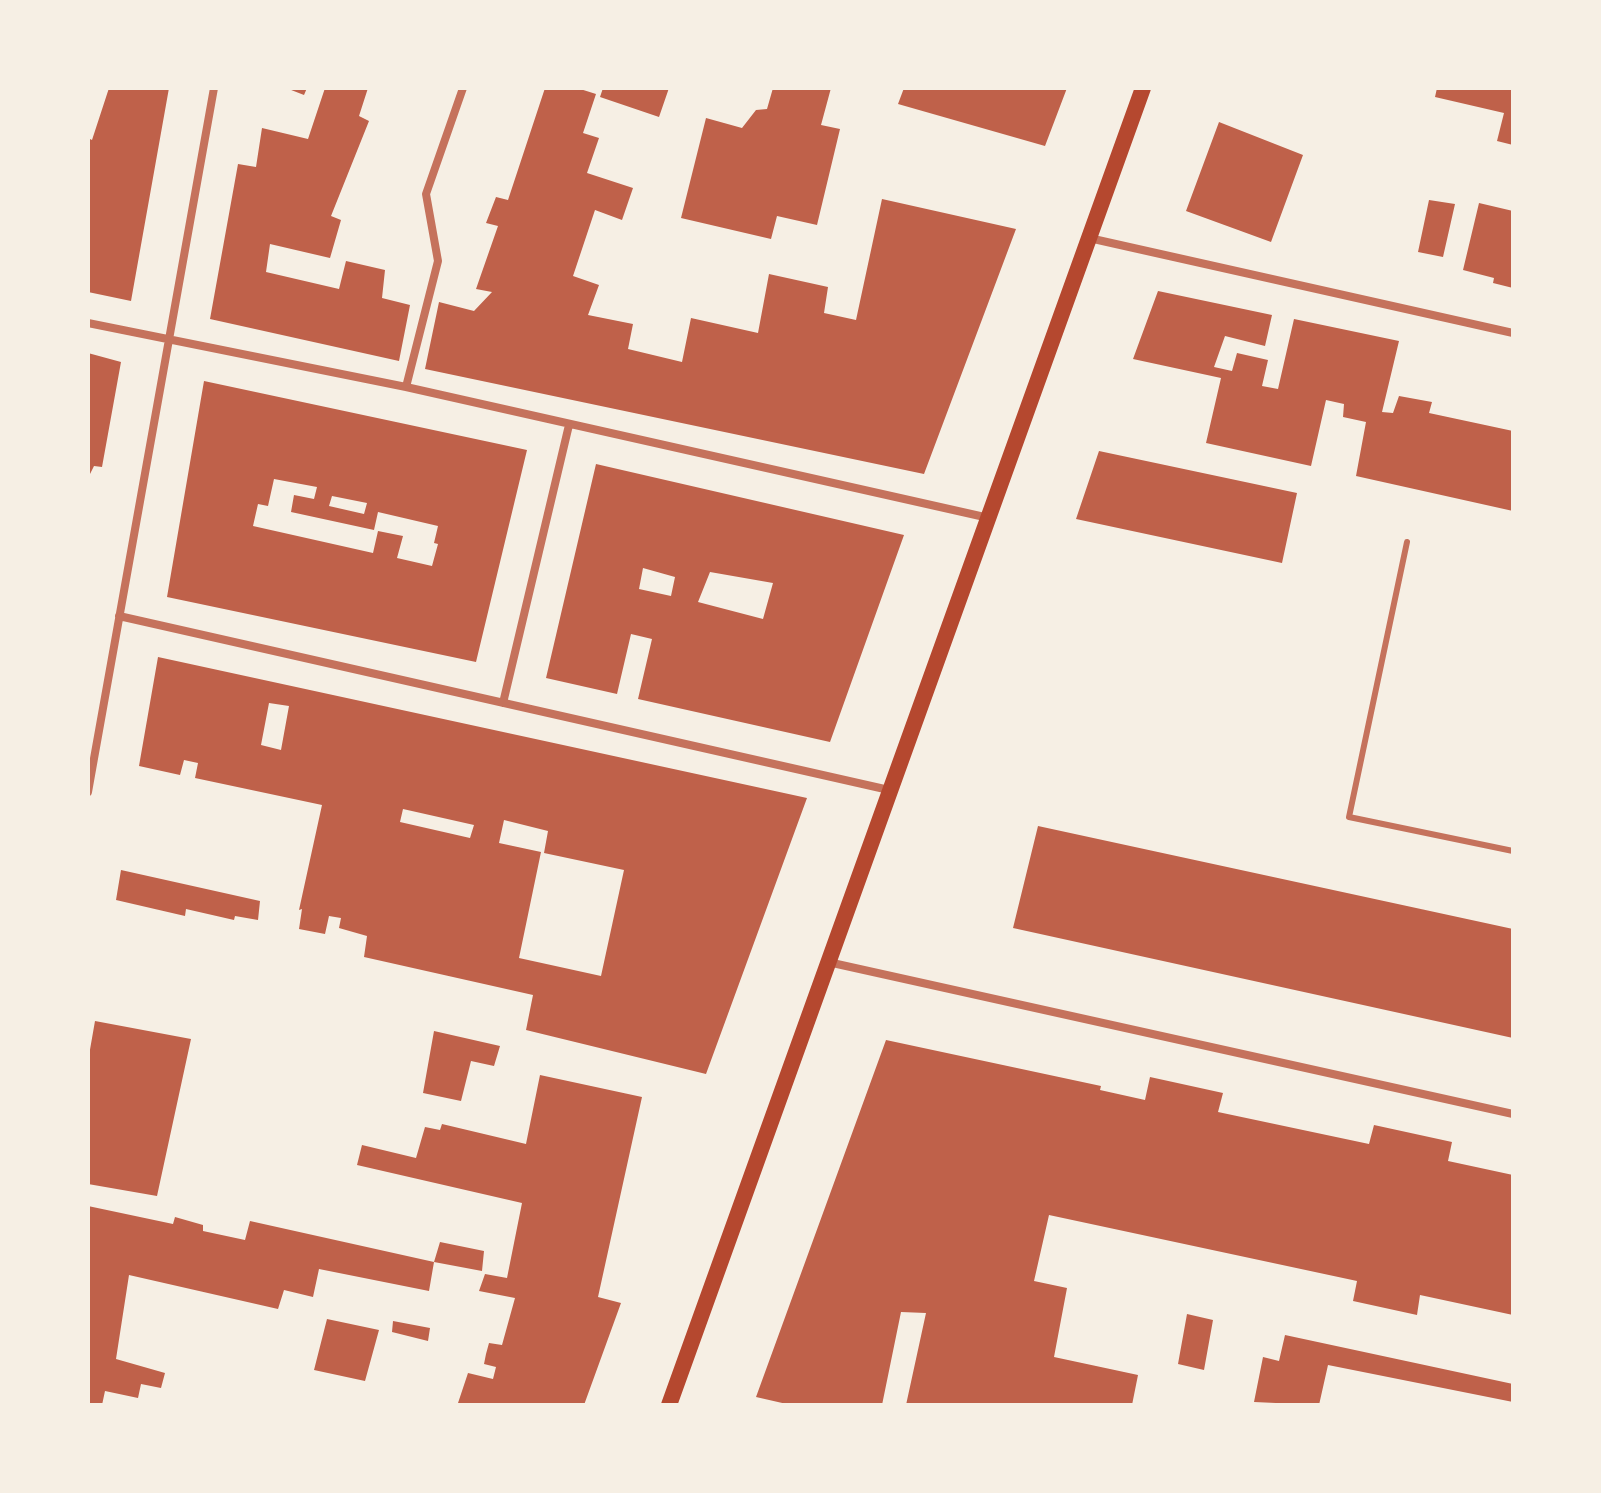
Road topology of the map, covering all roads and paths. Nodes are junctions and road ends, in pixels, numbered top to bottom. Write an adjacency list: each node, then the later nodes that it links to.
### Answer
1 (214, 88): 7 (street)
2 (463, 88): 8 (street)
3 (1143, 88): 4 (main road)
4 (1089, 238): 6 (street); 10 (main road)
5 (88, 323): 7 (street)
6 (1513, 333)
7 (167, 339): 8 (street); 12 (street)
8 (406, 387): 9 (street)
9 (569, 425): 10 (street); 13 (street)
10 (989, 518): 14 (main road)
11 (1407, 542): 16 (lane)
12 (119, 616): 13 (street); 15 (street)
13 (503, 703): 14 (street)
14 (890, 790): 17 (main road)
15 (88, 792)
16 (1513, 851)
17 (828, 962): 18 (street); 19 (main road)
18 (1513, 1114)
19 (671, 1404)

